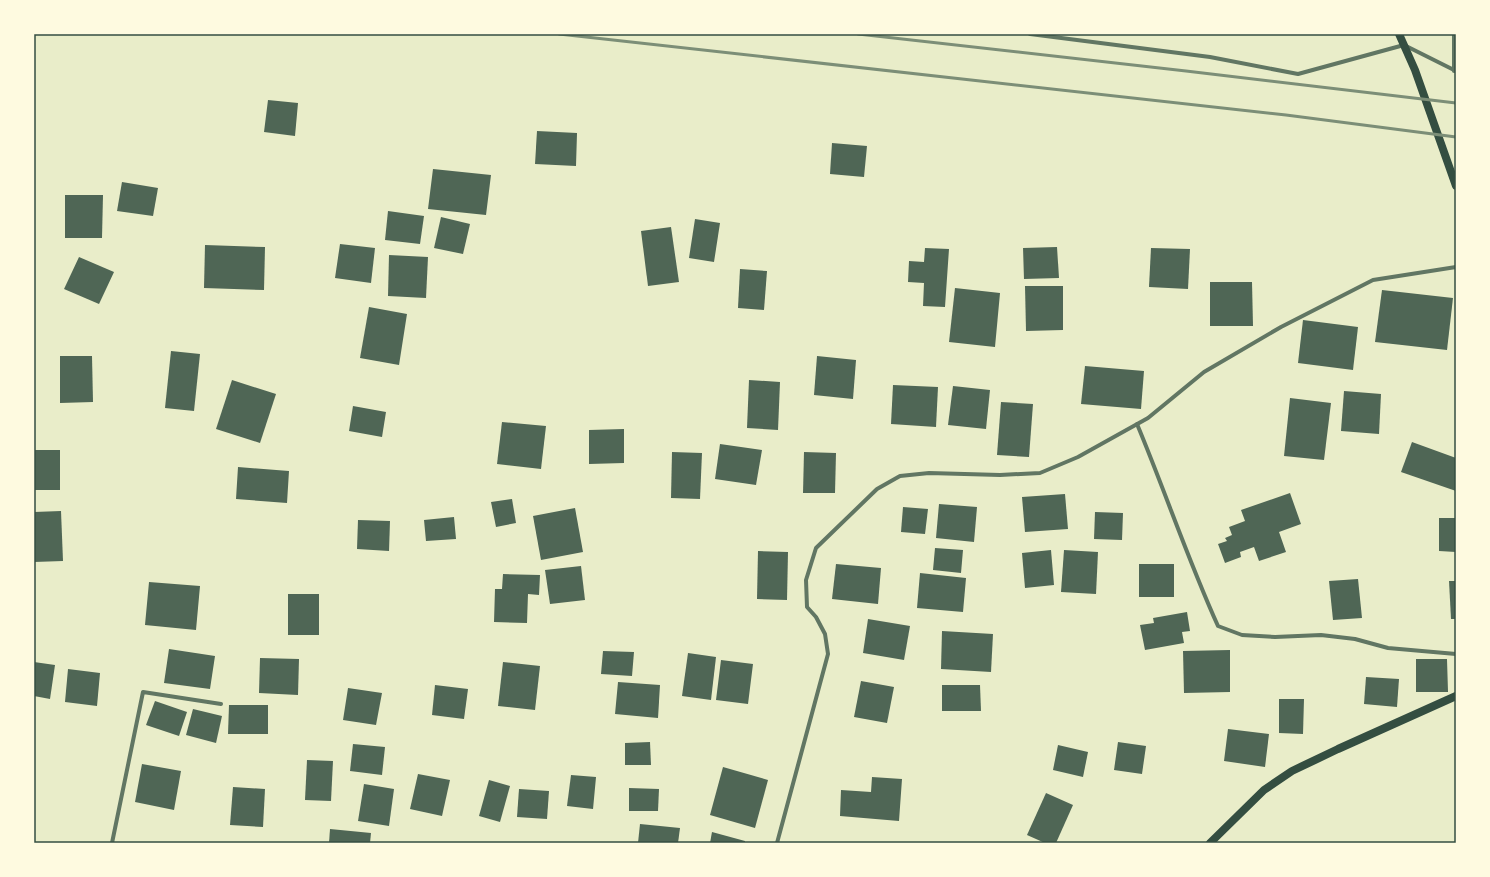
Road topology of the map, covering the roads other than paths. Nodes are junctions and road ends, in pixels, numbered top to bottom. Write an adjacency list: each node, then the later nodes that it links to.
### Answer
1 (1030, 34): 4 (street)
2 (1399, 34): 4 (main road)
3 (1454, 34): 5 (street)
4 (1404, 45): 5 (street); 6 (main road)
5 (1455, 71)
6 (1456, 186)
7 (1456, 267): 8 (street)
8 (1137, 424): 9 (street); 13 (street)
9 (1456, 654)
10 (1456, 696): 14 (main road)
11 (221, 704): 12 (street)
12 (112, 843)
13 (777, 843)
14 (1210, 843)

